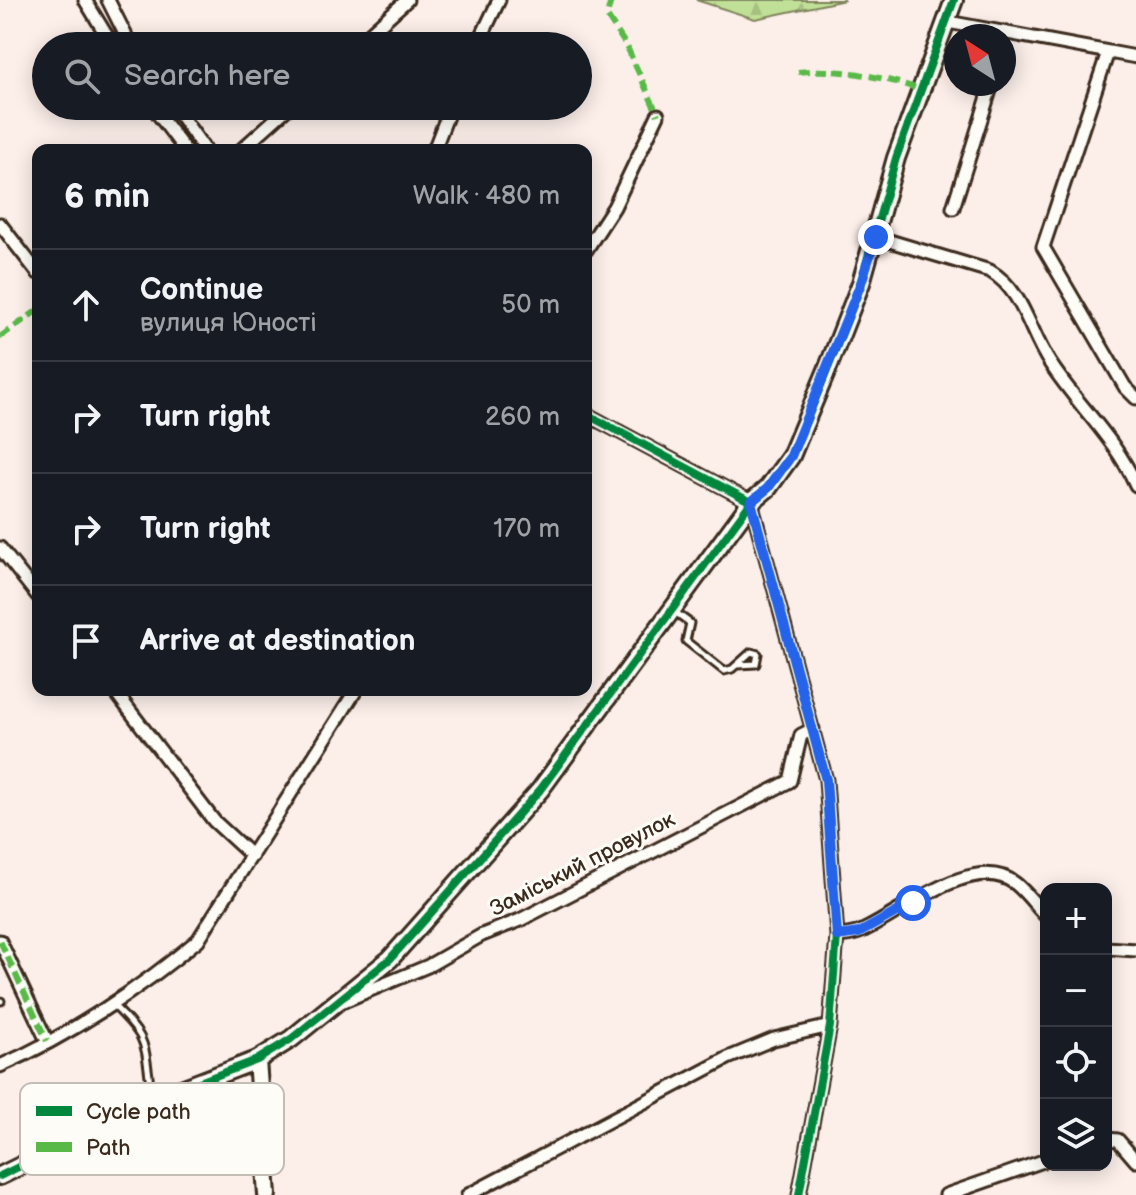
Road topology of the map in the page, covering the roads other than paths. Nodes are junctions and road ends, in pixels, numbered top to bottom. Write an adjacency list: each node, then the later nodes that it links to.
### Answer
1 (85, 0): 8 (street)
2 (108, 0): 9 (street)
3 (407, 0): 10 (street)
4 (499, 0): 11 (street)
5 (954, 0): 6 (street)
6 (948, 22): 7 (street); 27 (street)
7 (954, 24)
8 (104, 32)
9 (124, 32)
10 (372, 32)
11 (484, 32)
12 (1016, 41): 13 (street)
13 (1108, 52): 14 (street); 30 (street)
14 (1136, 57)
15 (988, 96): 25 (street)
16 (658, 115): 28 (street)
17 (162, 120): 21 (street)
18 (184, 120): 22 (street)
19 (274, 120): 23 (street)
20 (446, 120): 24 (street)
21 (180, 144)
22 (201, 144)
23 (248, 144)
24 (436, 144)
25 (953, 208)
26 (0, 224): 29 (street)
27 (876, 237): 32 (street); 33 (street)
28 (592, 241)
29 (32, 265)
30 (1136, 398)
31 (592, 417): 33 (street)
32 (1136, 485)
33 (751, 502): 36 (street); 40 (street)
34 (0, 548): 35 (street)
35 (32, 588)
36 (674, 611): 37 (lane); 48 (street)
37 (738, 665)
38 (119, 696): 41 (street)
39 (352, 696): 41 (street)
40 (813, 729): 43 (street); 48 (street, Заміський провулок)
41 (252, 856): 47 (street)
42 (1040, 910): 43 (street)
43 (837, 936): 49 (street)
44 (0, 941): 50 (street)
45 (1112, 948): 46 (street)
46 (1136, 950)
47 (111, 1003): 50 (street); 53 (lane)
48 (335, 1005): 51 (street)
49 (830, 1026): 63 (street); 64 (street)
50 (47, 1041): 52 (street)
51 (257, 1060): 54 (street); 55 (street)
52 (0, 1066)
53 (150, 1083)
54 (197, 1083)
55 (259, 1083)
56 (1112, 1140): 57 (street)
57 (1136, 1161)
58 (1040, 1162): 65 (street)
59 (20, 1166): 61 (street)
60 (266, 1175): 62 (street)
61 (0, 1176)
62 (267, 1195)
63 (468, 1195)
64 (799, 1195)
65 (946, 1195)

